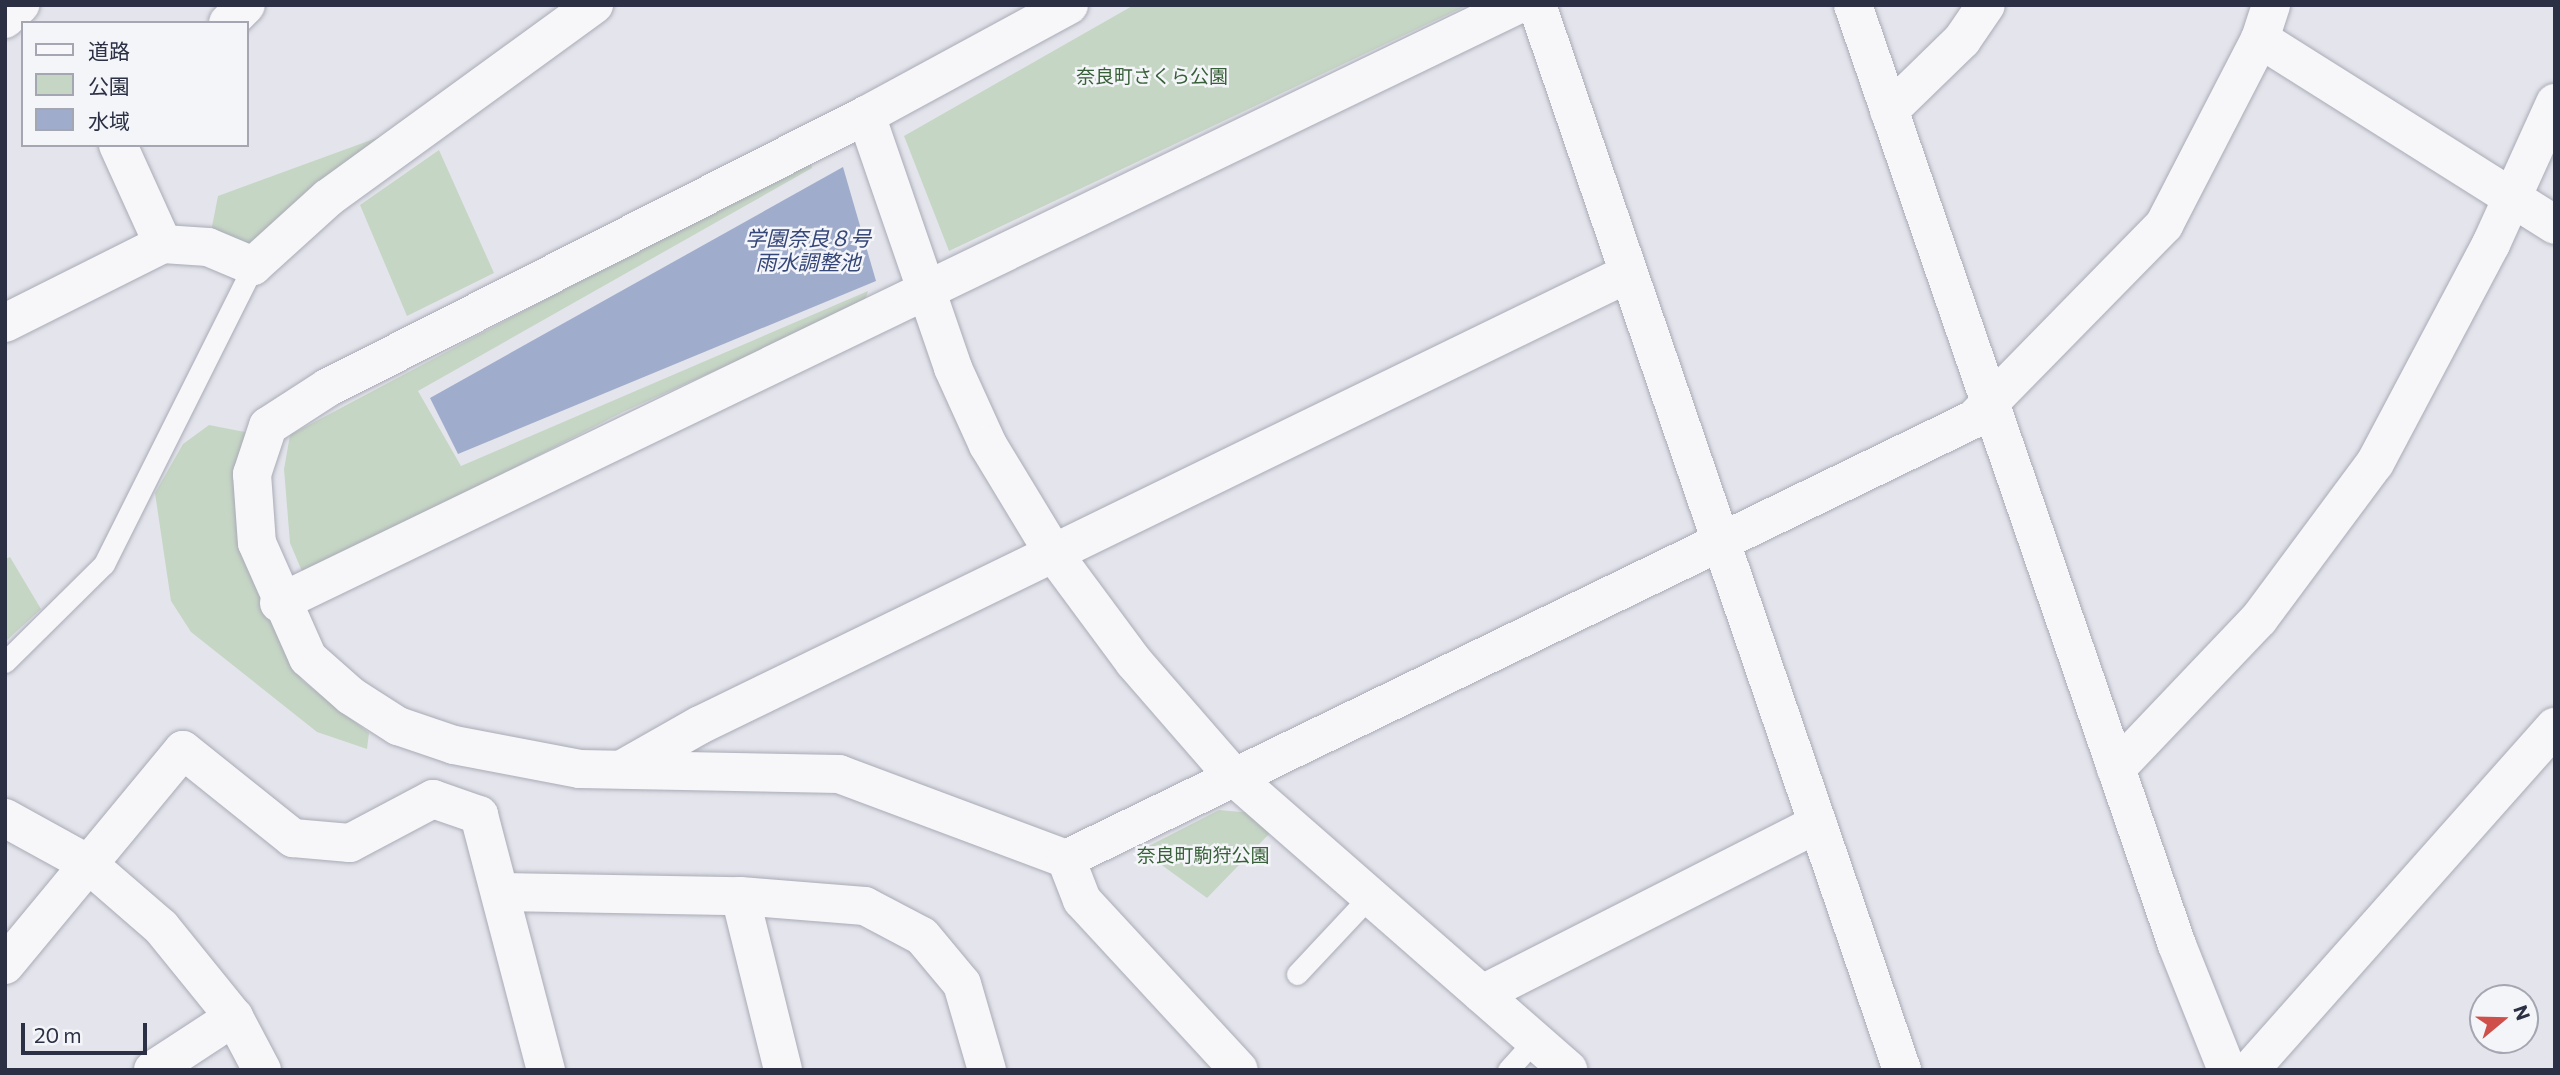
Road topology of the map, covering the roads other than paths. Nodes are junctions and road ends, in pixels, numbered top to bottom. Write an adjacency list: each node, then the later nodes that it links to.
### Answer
1 (20, 5): 9 (street)
2 (246, 5): 10 (street)
3 (594, 5): 19 (street)
4 (1069, 5): 14 (street)
5 (1517, 5): 21 (street)
6 (1537, 5): 20 (street)
7 (1853, 5): 13 (street)
8 (1986, 5): 13 (street)
9 (5, 19)
10 (230, 21)
11 (2265, 22): 16 (street); 23 (street)
12 (2555, 103): 16 (street)
13 (1889, 111): 23 (street)
14 (866, 115): 21 (street); 26 (street)
15 (119, 147): 18 (street)
16 (2510, 197): 17 (street); 30 (street)
17 (2555, 225)
18 (163, 244): 19 (street); 22 (street)
19 (253, 266): 27 (lane)
20 (1625, 275): 24 (street); 25 (street)
21 (923, 289): 25 (street); 26 (street)
22 (5, 323)
23 (1991, 406): 24 (street); 30 (street)
24 (1720, 542): 31 (street); 33 (street)
25 (1054, 554): 29 (street); 31 (street)
26 (279, 603): 29 (street)
27 (5, 662)
28 (2555, 727): 54 (street)
29 (624, 768): 34 (street)
30 (2116, 769): 53 (street)
31 (1236, 778): 34 (street); 38 (street)
32 (5, 818): 35 (street)
33 (1817, 824): 41 (street); 52 (street)
34 (1066, 859): 49 (street)
35 (87, 863): 36 (street); 39 (street); 42 (street)
36 (501, 892): 37 (street); 46 (street)
37 (740, 896): 47 (street); 48 (street)
38 (1370, 896): 40 (lane); 41 (street)
39 (5, 965)
40 (1297, 974)
41 (1482, 994): 43 (street)
42 (234, 1017): 44 (street); 45 (street)
43 (1535, 1040): 50 (lane); 51 (street)
44 (152, 1070)
45 (262, 1070)
46 (546, 1070)
47 (783, 1070)
48 (987, 1070)
49 (1239, 1070)
50 (1508, 1070)
51 (1568, 1070)
52 (1902, 1070)
53 (2227, 1070)
54 (2250, 1070)

